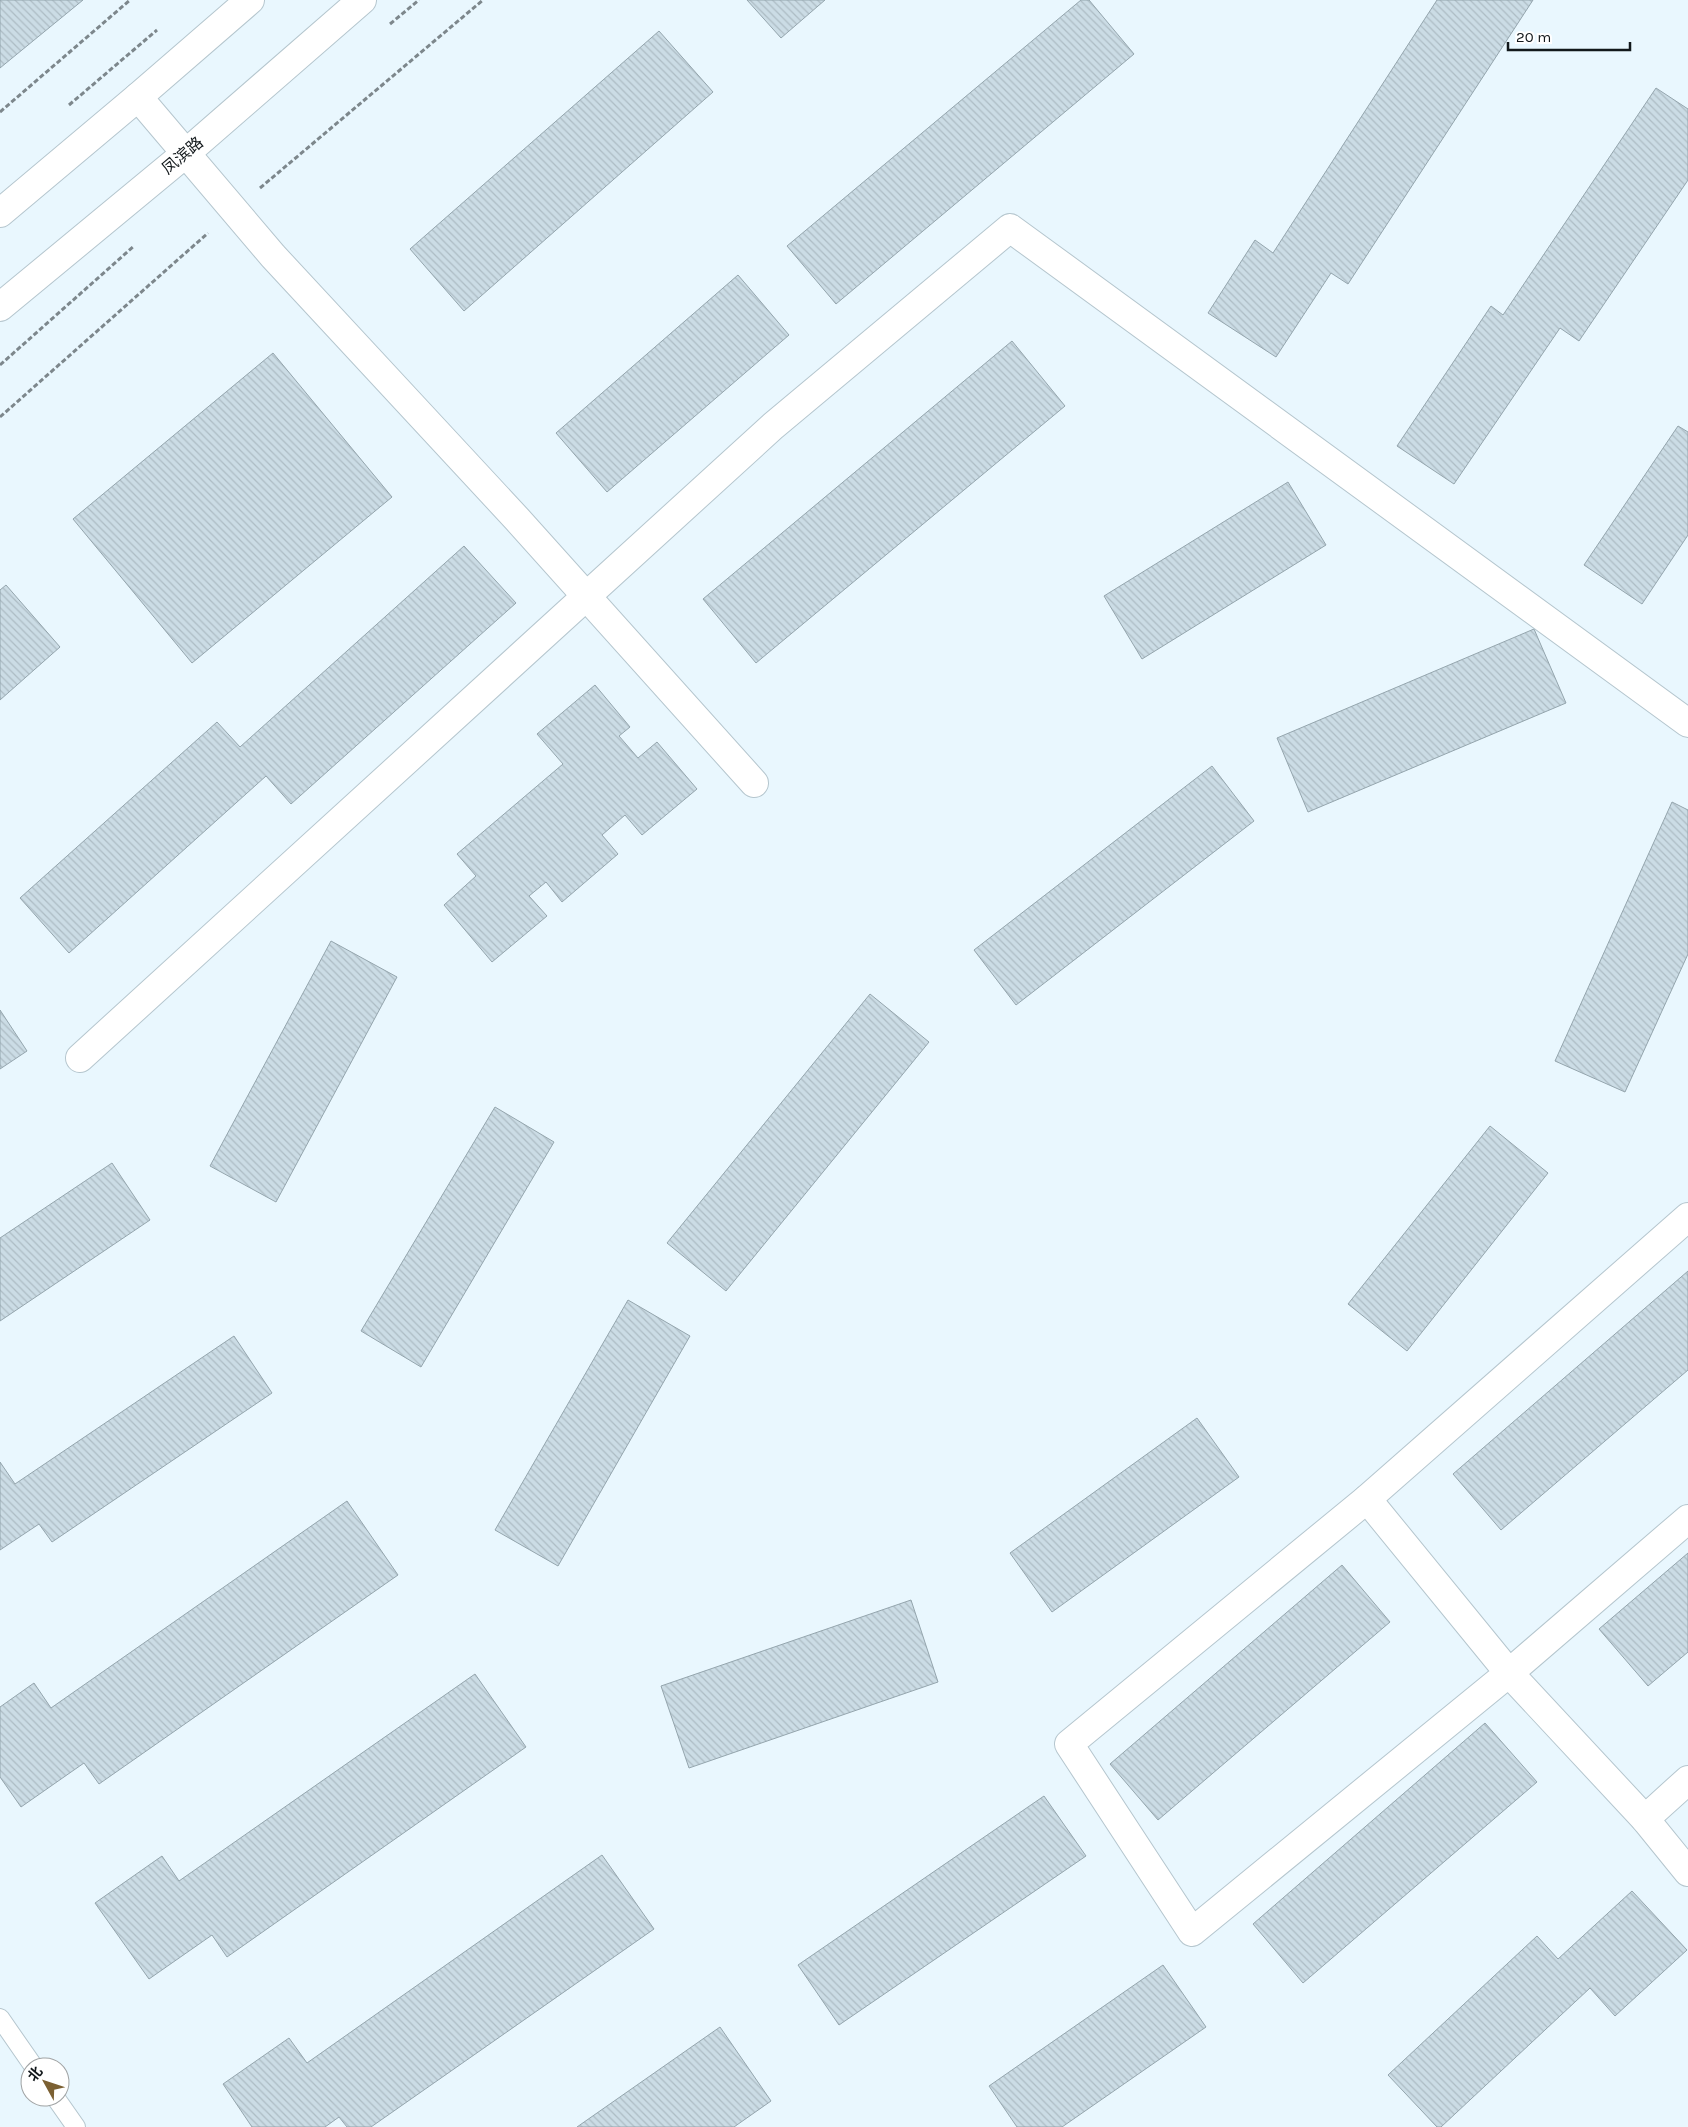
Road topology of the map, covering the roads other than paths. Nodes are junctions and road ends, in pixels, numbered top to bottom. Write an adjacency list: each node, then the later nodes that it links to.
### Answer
1 (250, 0): 3 (street)
2 (362, 0): 4 (street, 凤滨路)
3 (138, 97): 4 (street); 5 (street)
4 (185, 154): 6 (street, 凤滨路); 7 (street)
5 (0, 213)
6 (0, 307)
7 (586, 596): 8 (street); 9 (street); 10 (street)
8 (1688, 723)
9 (754, 783)
10 (80, 1058)
11 (1688, 1217): 12 (street)
12 (1367, 1499): 14 (street); 14 (street)
13 (1688, 1519): 14 (street)
14 (1509, 1673): 16 (street)
15 (1688, 1780): 16 (street)
16 (1645, 1819): 17 (street)
17 (1688, 1872)
18 (0, 2018): 19 (lane)
19 (27, 2057)
20 (62, 2107): 21 (lane)
21 (76, 2127)

